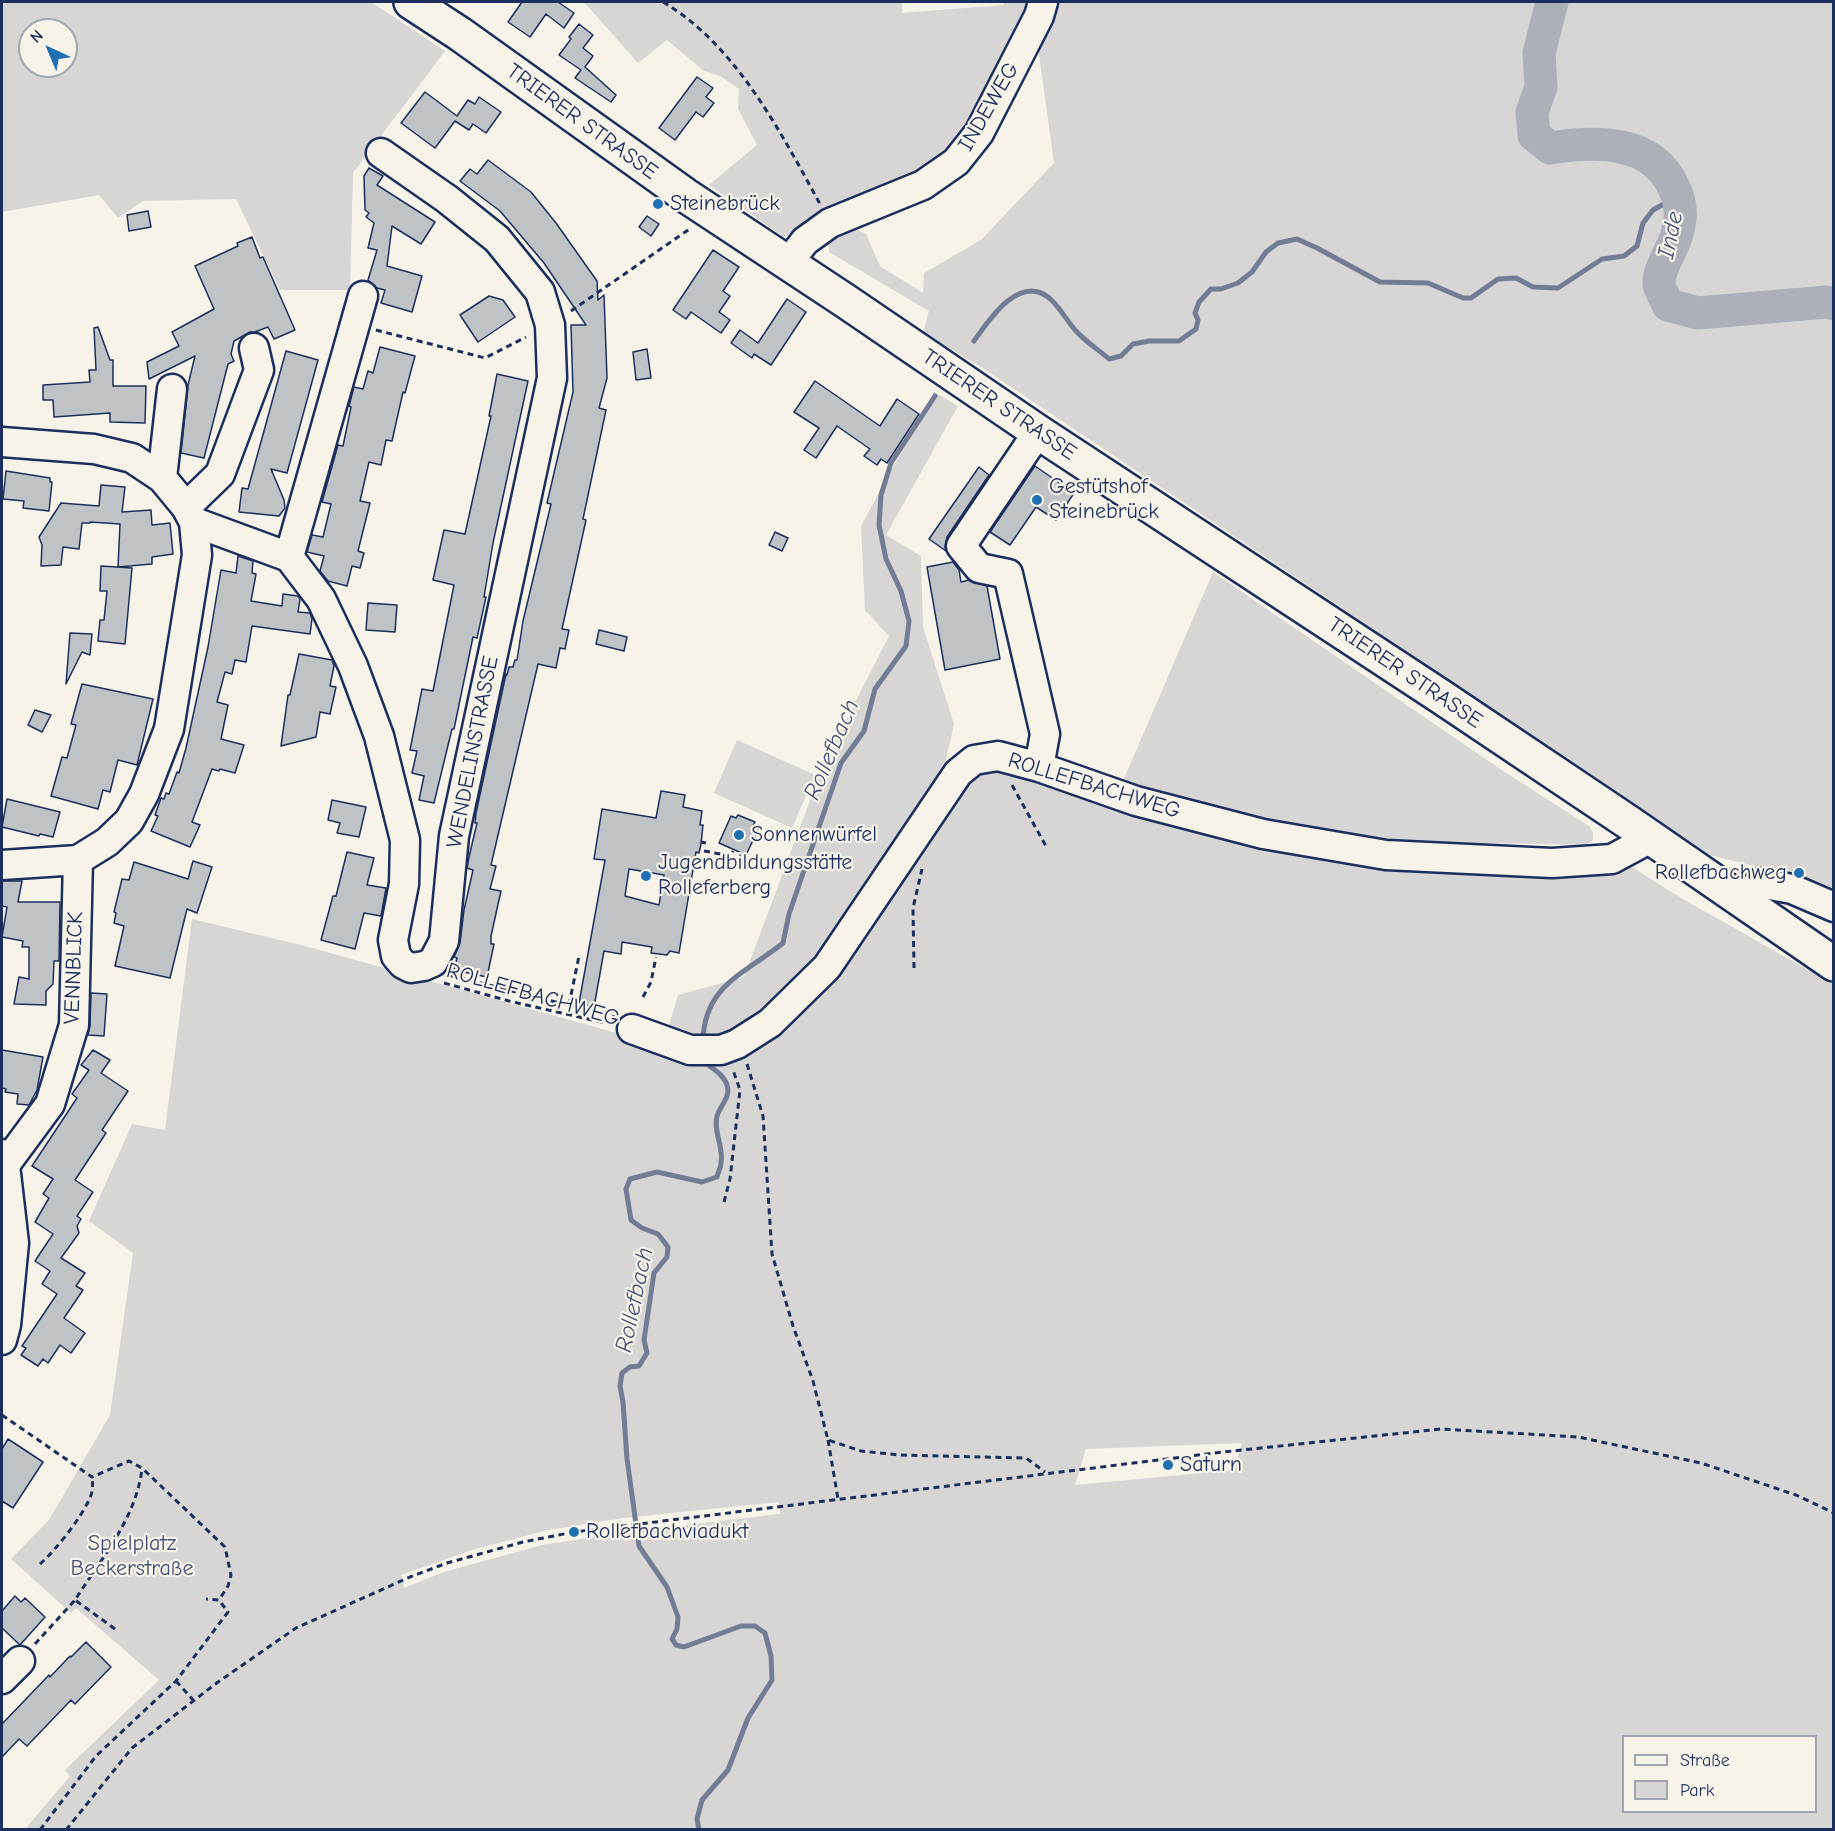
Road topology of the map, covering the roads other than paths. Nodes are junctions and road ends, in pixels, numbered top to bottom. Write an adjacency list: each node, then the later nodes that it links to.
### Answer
1 (411, 2): 4 (main road, TRIERER STRASSE)
2 (1043, 2): 4 (street, INDEWEG)
3 (381, 153): 12 (street, WENDELINSTRASSE)
4 (788, 262): 8 (main road, TRIERER STRASSE)
5 (363, 296): 12 (street)
6 (254, 348): 11 (street)
7 (172, 389): 10 (street)
8 (1038, 432): 13 (street); 14 (main road, TRIERER STRASSE)
9 (2, 442): 10 (street)
10 (162, 478): 11 (street)
11 (190, 515): 12 (street); 15 (street)
12 (289, 557)
13 (1039, 766): 14 (street, ROLLEFBACHWEG); 20 (street, ROLLEFBACHWEG)
14 (1651, 838): 17 (main road, TRIERER STRASSE)
15 (78, 861): 16 (street); 21 (street, VENNBLICK)
16 (2, 865)
17 (1742, 902): 18 (street); 19 (main road, TRIERER STRASSE)
18 (1833, 907)
19 (1833, 964)
20 (632, 1029)
21 (3, 1159): 22 (street)
22 (2, 1340)

